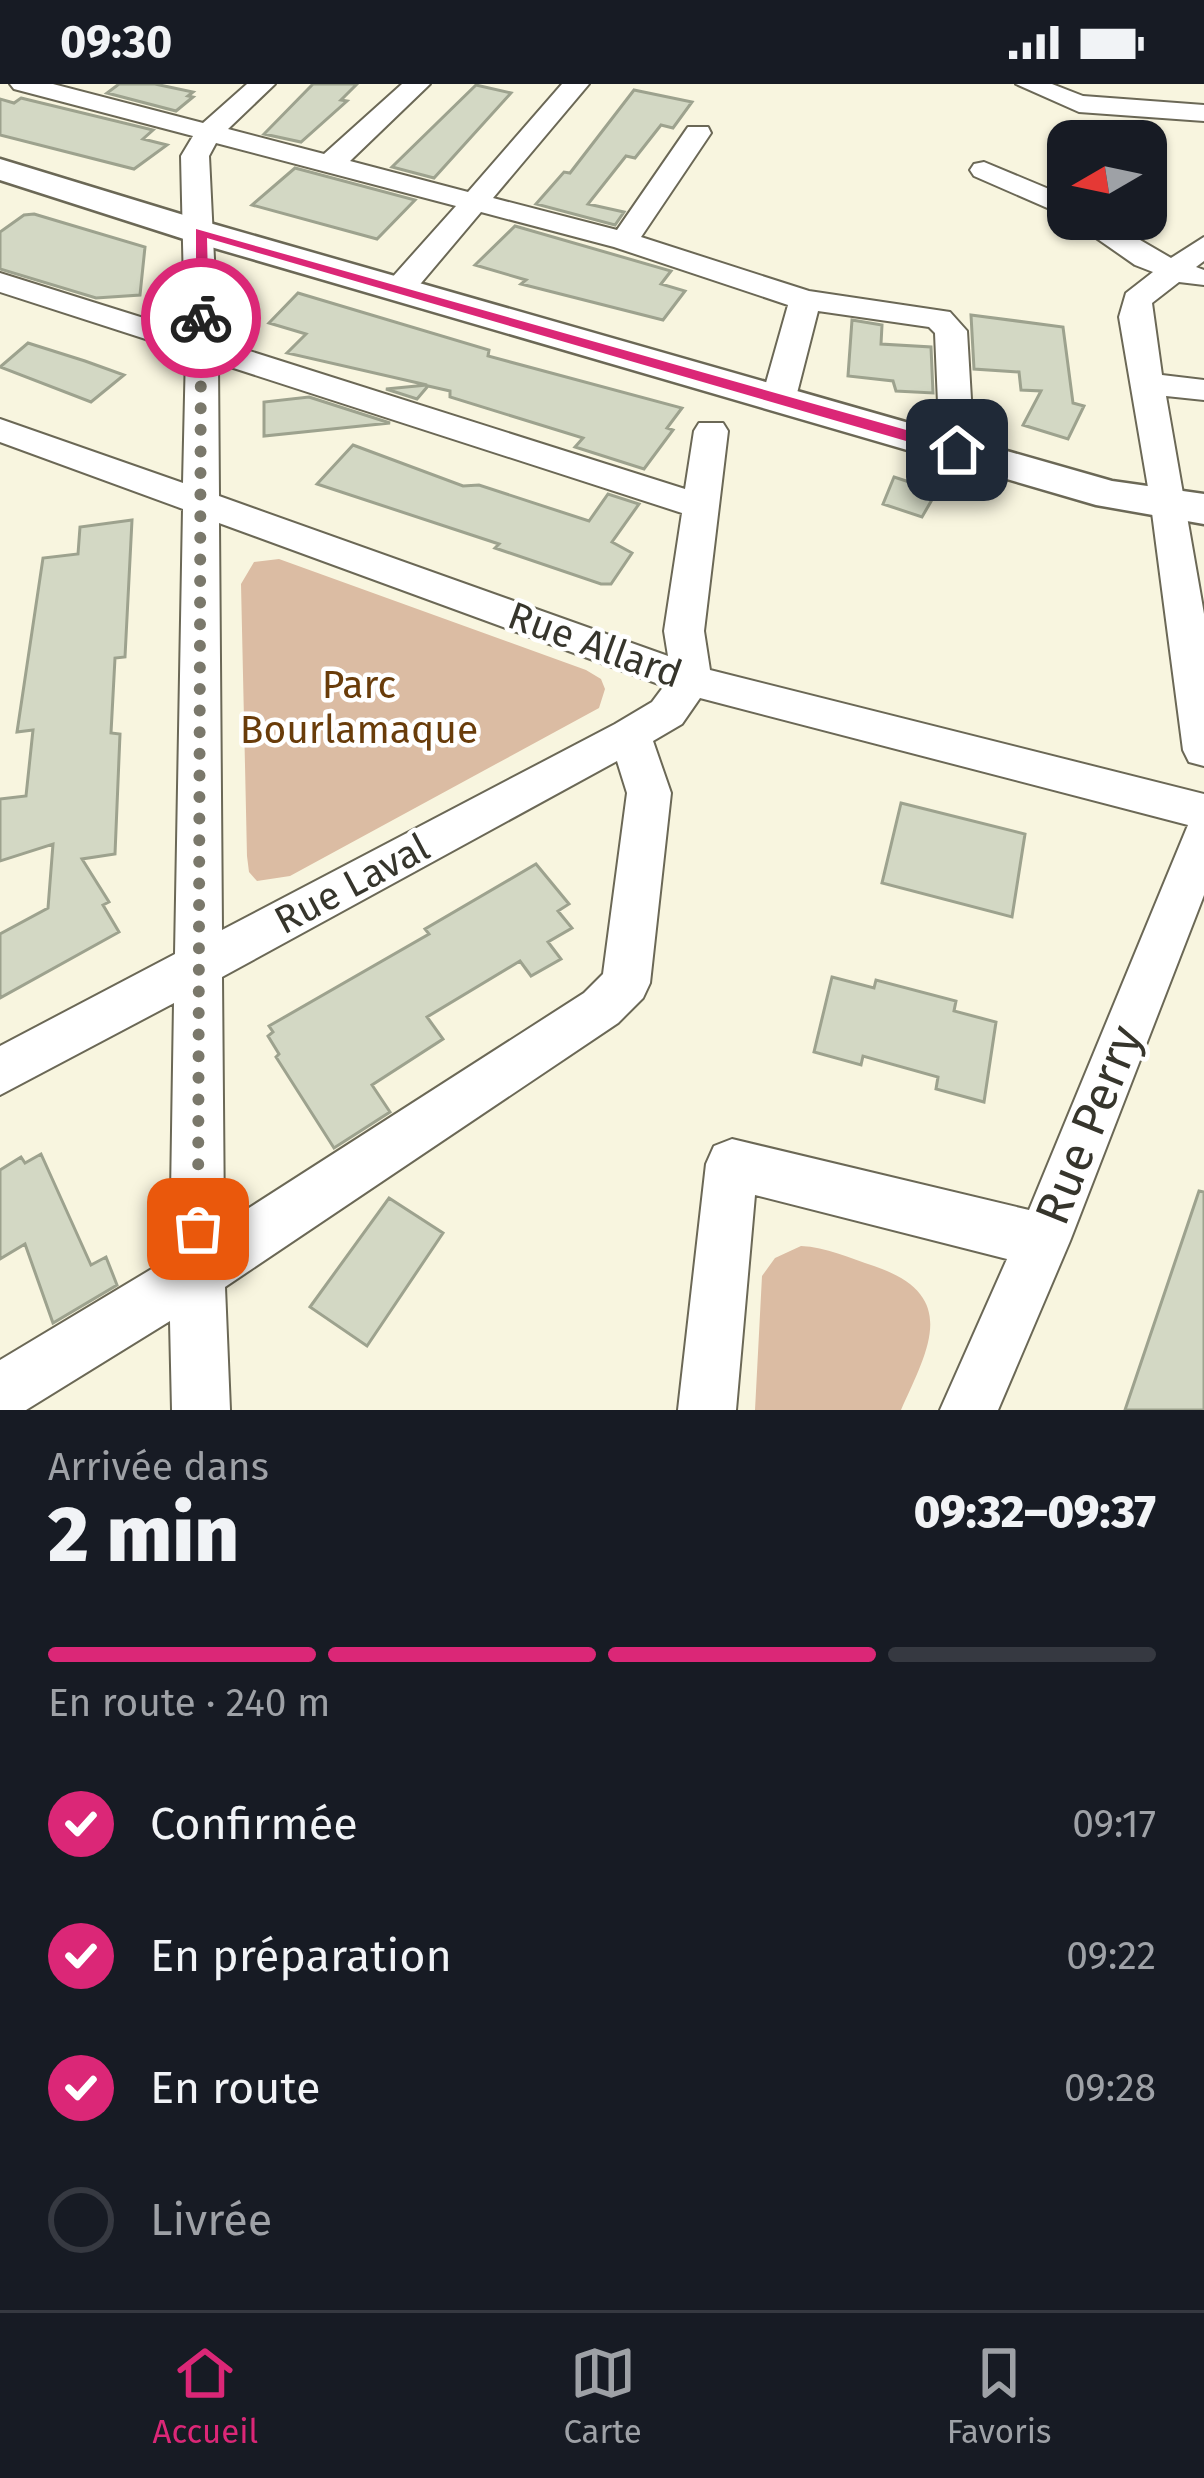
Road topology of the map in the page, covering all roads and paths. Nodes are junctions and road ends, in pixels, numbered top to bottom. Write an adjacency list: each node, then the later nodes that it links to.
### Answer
1 (23, 84): 6 (street)
2 (262, 84): 9 (street)
3 (417, 84): 10 (street)
4 (575, 84): 14 (street)
5 (1029, 84): 7 (street)
6 (91, 92): 9 (street)
7 (1204, 113)
8 (698, 133): 17 (street)
9 (208, 134): 10 (street); 15 (street)
10 (329, 165): 14 (street)
11 (0, 169): 15 (main road)
12 (984, 170): 13 (street)
13 (1047, 198)
14 (476, 201): 17 (street); 21 (street)
15 (200, 232): 21 (main road); 23 (street)
16 (1122, 240): 19 (street)
17 (624, 241): 22 (street)
18 (1204, 246): 19 (street)
19 (1188, 276): 24 (street)
20 (0, 282): 23 (street)
21 (400, 287): 26 (main road)
22 (805, 300): 26 (street); 29 (street)
23 (202, 348): 30 (street); 31 (street)
24 (1147, 384): 25 (street); 32 (street)
25 (1204, 390)
26 (779, 398): 29 (main road)
27 (711, 431): 31 (street)
28 (2, 442): 30 (street, Rue Allard)
29 (957, 450): 32 (main road)
30 (199, 499): 33 (street, Rue Allard); 38 (street)
31 (701, 506): 33 (street)
32 (1186, 507): 35 (street)
33 (691, 680): 34 (street, Rue Laval); 36 (street, Rue Allard)
34 (630, 735): 38 (street, Rue Laval); 41 (street)
35 (1204, 750)
36 (1204, 812)
37 (1204, 838): 40 (street, Rue Perry)
38 (199, 965): 39 (street, Rue Laval); 41 (street)
39 (0, 1072)
40 (1043, 1240): 44 (street); 45 (street, Rue Perry)
41 (197, 1273): 42 (street); 43 (street)
42 (0, 1393)
43 (202, 1410)
44 (707, 1410)
45 (968, 1410)

